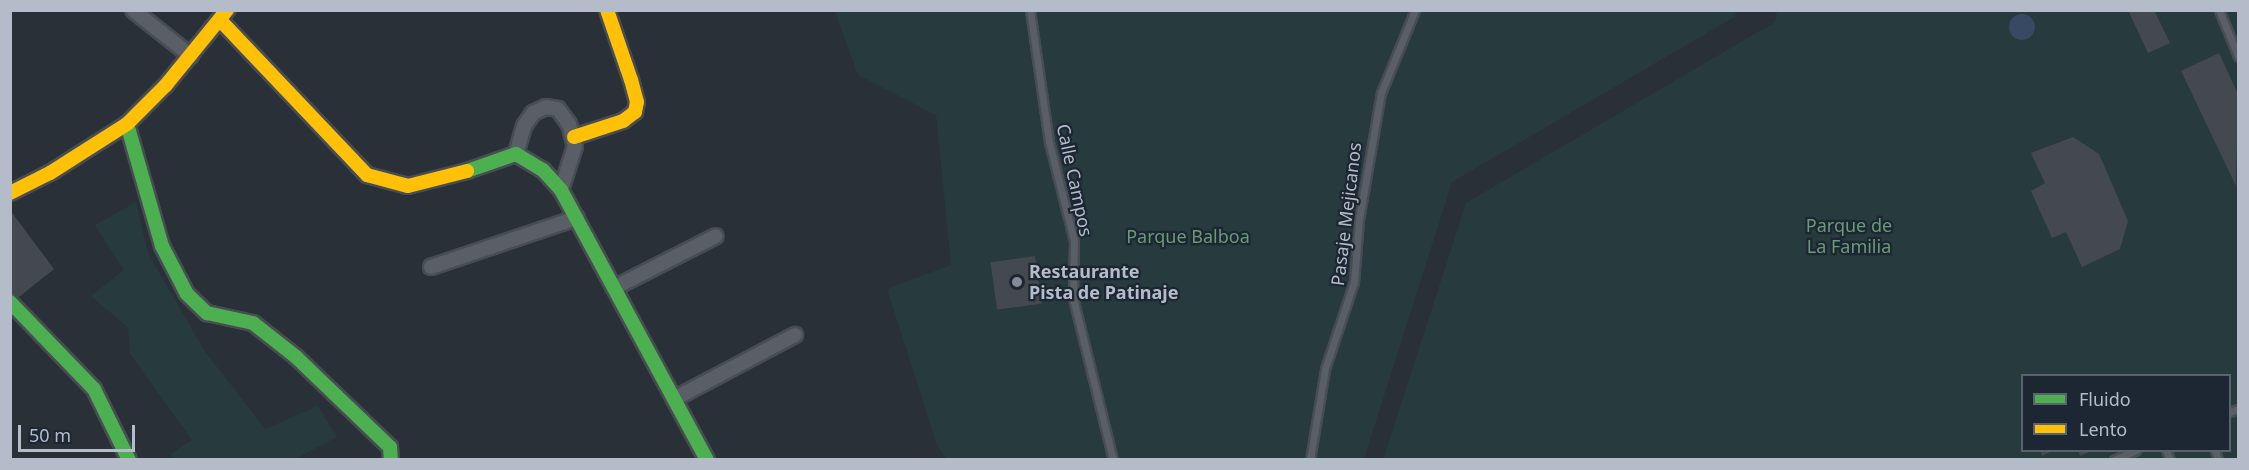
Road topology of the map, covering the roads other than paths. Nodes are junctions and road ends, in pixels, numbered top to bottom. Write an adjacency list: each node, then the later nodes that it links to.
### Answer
1 (134, 10): 7 (street)
2 (607, 10): 10 (street)
3 (1030, 10): 25 (lane, Calle Campos)
4 (1415, 10): 26 (lane, Pasaje Mejicanos)
5 (2219, 10): 8 (lane)
6 (224, 15): 7 (street); 11 (street)
7 (191, 56): 9 (street)
8 (2238, 56)
9 (127, 124): 13 (street); 23 (street)
10 (574, 137): 11 (street); 12 (street)
11 (516, 154): 12 (street)
12 (561, 190): 14 (street)
13 (10, 194)
14 (577, 218): 16 (street); 17 (street)
15 (716, 236): 17 (street)
16 (431, 267)
17 (615, 288): 20 (street)
18 (10, 302): 22 (street)
19 (795, 335): 20 (street)
20 (674, 399): 24 (street)
21 (2124, 458): 27 (lane)
22 (129, 459)
23 (391, 459)
24 (707, 459)
25 (1113, 459)
26 (1310, 459)
27 (2114, 459)

